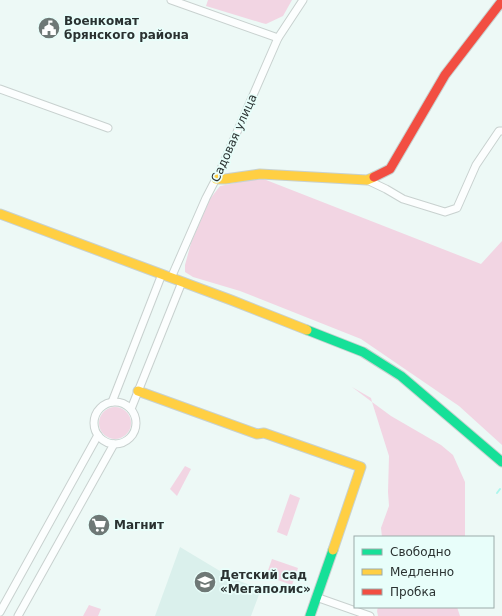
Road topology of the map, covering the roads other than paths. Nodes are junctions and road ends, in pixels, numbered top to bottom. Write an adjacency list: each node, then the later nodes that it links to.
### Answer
1 (171, 0): 4 (street)
2 (303, 0): 4 (street, Садовая улица)
3 (502, 1): 9 (street)
4 (278, 38): 8 (street, Садовая улица)
5 (0, 89): 6 (street)
6 (108, 128)
7 (502, 131): 9 (street)
8 (216, 179): 9 (street); 11 (street, Садовая улица)
9 (367, 180)
10 (0, 214): 11 (street)
11 (166, 276): 12 (street); 14 (street, Садовая улица)
12 (182, 282): 13 (street); 18 (street)
13 (138, 391): 15 (street); 19 (street)
14 (112, 402): 15 (street); 16 (street)
15 (131, 408): 17 (street)
16 (98, 435): 17 (street); 20 (street)
17 (114, 444): 21 (street)
18 (502, 462)
19 (316, 597): 22 (street); 23 (street)
20 (0, 612)
21 (18, 616)
22 (310, 616)
23 (370, 616)

